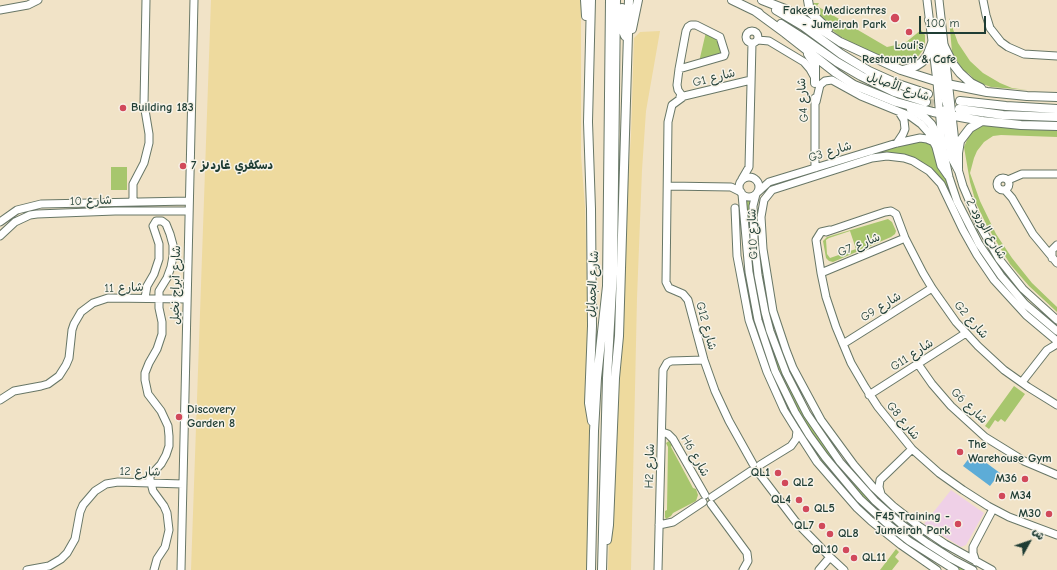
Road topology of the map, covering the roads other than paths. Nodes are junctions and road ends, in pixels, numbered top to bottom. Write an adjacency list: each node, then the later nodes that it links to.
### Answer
1 (38, 0): 17 (street)
2 (146, 0): 61 (street)
3 (194, 0): 60 (street, شارع أبراج نخيل)
4 (585, 0): 20 (main road)
5 (591, 0): 20 (main road)
6 (610, 0): 66 (main road, شارع الجمايل)
7 (616, 0): 66 (main road, شارع الجمايل)
8 (622, 0): 21 (main road)
9 (629, 0): 21 (main road)
10 (638, 0): 21 (main road)
11 (732, 0): 18 (main road, شارع الأصايل)
12 (761, 0): 18 (main road, شارع الأصايل); 24 (main road, شارع الأصايل)
13 (808, 0): 24 (main road)
14 (926, 0): 19 (street)
15 (939, 0): 23 (street)
16 (983, 0): 26 (street)
17 (0, 10)
18 (755, 11): 25 (main road, شارع الأصايل)
19 (929, 20): 22 (street); 31 (main road)
20 (590, 30): 100 (main road)
21 (627, 40): 124 (main road)
22 (932, 43): 28 (main road); 31 (street)
23 (944, 46): 31 (street); 32 (main road)
24 (854, 48): 28 (main road, شارع الأصايل)
25 (804, 49): 30 (main road); 36 (main road, شارع الأصايل)
26 (1057, 56)
27 (679, 69): 27 (street); 34 (street)
28 (901, 70): 31 (main road, شارع الأصايل)
29 (751, 80): 30 (street, G4 شارع); 34 (street, G1 شارع); 47 (street)
30 (815, 83): 35 (street, G4 شارع)
31 (942, 83): 32 (main road, شارع الأصايل); 39 (main road)
32 (987, 92): 33 (main road, شارع الأصايل)
33 (1057, 96)
34 (683, 97): 56 (street, G12 شارع)
35 (816, 102): 38 (street); 48 (street, G4 شارع)
36 (896, 102): 39 (main road, شارع الأصايل); 44 (main road)
37 (1057, 109): 40 (main road)
38 (899, 112): 43 (street); 44 (street)
39 (946, 115): 41 (main road, شارع الأصايل); 44 (street, شارع الورود 2); 49 (main road)
40 (1057, 117)
41 (982, 121): 42 (main road, شارع الأصايل); 49 (main road)
42 (1057, 126)
43 (897, 143): 44 (street, G3 شارع); 45 (street, G3 شارع)
44 (939, 143): 79 (street, شارع الورود 2)
45 (867, 152): 46 (street); 48 (street, G3 شارع)
46 (862, 162): 54 (street, G10 شارع); 83 (street, G10 شارع)
47 (749, 166): 52 (street); 53 (street)
48 (815, 168): 50 (street, G3 شارع)
49 (958, 169): 84 (street, شارع الورود 2)
50 (799, 173): 54 (street); 55 (street, G3 شارع)
51 (1057, 174): 71 (street)
52 (756, 179): 53 (street); 55 (street, G3 شارع); 59 (street)
53 (742, 180): 57 (street); 58 (street)
54 (806, 180): 75 (street, G10 شارع)
55 (769, 182): 59 (street, G3 شارع)
56 (668, 186): 57 (street); 92 (street, G12 شارع)
57 (731, 187): 58 (street)
58 (741, 193): 59 (street); 74 (street, G10 شارع)
59 (757, 193): 72 (street, G10 شارع)
60 (189, 201): 61 (street, شارع 10); 64 (street, شارع أبراج نخيل)
61 (136, 202): 63 (street); 65 (street, شارع 10)
62 (735, 208): 76 (street, G10 شارع)
63 (132, 211): 64 (street, شارع 10); 67 (street, شارع 10)
64 (189, 211): 82 (street, شارع أبراج نخيل)
65 (0, 222)
66 (610, 234): 100 (main road, شارع الجمايل); 124 (main road, شارع الجمايل)
67 (0, 236)
68 (906, 238): 70 (street, G2 شارع); 77 (street, G7 شارع); 78 (street, G2 شارع)
69 (1057, 244): 71 (street); 73 (street)
70 (818, 249): 77 (street, G8 شارع)
71 (1044, 249): 73 (street)
72 (756, 260): 75 (street); 99 (street, G10 شارع)
73 (1054, 260)
74 (747, 261): 76 (street); 117 (street, G10 شارع)
75 (766, 270): 97 (street, G10 شارع)
76 (739, 271): 101 (street, G10 شارع)
77 (821, 273): 89 (street, G8 شارع)
78 (932, 288): 86 (street, G2 شارع); 89 (street, G9 شارع)
79 (1012, 291): 83 (street); 85 (street, شارع الورود 2)
80 (145, 298): 81 (street, شارع 11); 81 (street); 96 (street, شارع 11)
81 (159, 298): 82 (street, شارع 11); 112 (street)
82 (187, 299): 113 (street, شارع أبراج نخيل)
83 (1014, 303): 87 (street, G10 شارع)
84 (1057, 320)
85 (1057, 331)
86 (966, 333): 93 (street, G11 شارع); 94 (street, G2 شارع)
87 (1048, 334): 88 (street, G10 شارع); 91 (street)
88 (1057, 341)
89 (843, 344): 95 (street, G8 شارع)
90 (1057, 344): 91 (street)
91 (1047, 350): 94 (street)
92 (704, 360): 102 (street, H2 شارع); 108 (street, G12 شارع)
93 (918, 364): 95 (street, G11 شارع); 109 (street, G6 شارع)
94 (1022, 382): 98 (street, G2 شارع)
95 (870, 395): 105 (street, G8 شارع)
96 (0, 400)
97 (811, 404): 99 (street); 107 (street, G10 شارع)
98 (1057, 405)
99 (807, 414): 106 (street, G10 شارع)
100 (594, 431): 131 (main road, شارع الجمايل)
101 (797, 431): 103 (street, G10 شارع); 104 (street)
102 (662, 432): 116 (street, H6 شارع); 119 (street, H2 شارع)
103 (806, 445): 104 (street); 114 (street, G10 شارع)
104 (790, 446): 108 (street)
105 (912, 449): 111 (street); 118 (street, G8 شارع)
106 (840, 462): 107 (street); 123 (street, G10 شارع)
107 (854, 465): 110 (street, G10 شارع)
108 (756, 468): 116 (street); 126 (street, G12 شارع)
109 (1057, 475)
110 (866, 479): 111 (street); 115 (street, G10 شارع)
111 (880, 480): 115 (street)
112 (150, 483): 113 (street, شارع 12); 128 (street, شارع 12); 129 (street)
113 (183, 484): 130 (street, شارع أبراج نخيل)
114 (843, 493): 117 (street); 137 (street, G10 شارع)
115 (881, 495): 121 (street, G10 شارع)
116 (708, 499): 119 (street); 134 (street, H6 شارع)
117 (860, 499): 138 (street, G10 شارع)
118 (993, 509): 120 (street, G8 شارع); 122 (street)
119 (659, 525): 133 (street, H2 شارع)
120 (1057, 535)
121 (937, 539): 123 (street); 125 (street, G10 شارع)
122 (973, 547): 125 (street); 127 (street)
123 (940, 551): 139 (street, G10 شارع)
124 (602, 554): 132 (main road, شارع الجمايل)
125 (961, 554): 127 (street, G10 شارع)
126 (830, 557): 135 (street); 136 (street, G12 شارع)
127 (976, 562): 140 (street, G10 شارع)
128 (27, 570)
129 (154, 570)
130 (181, 570)
131 (591, 570)
132 (602, 570)
133 (658, 570)
134 (743, 570)
135 (819, 570)
136 (844, 570)
137 (937, 570)
138 (955, 570)
139 (973, 570)
140 (992, 570)

